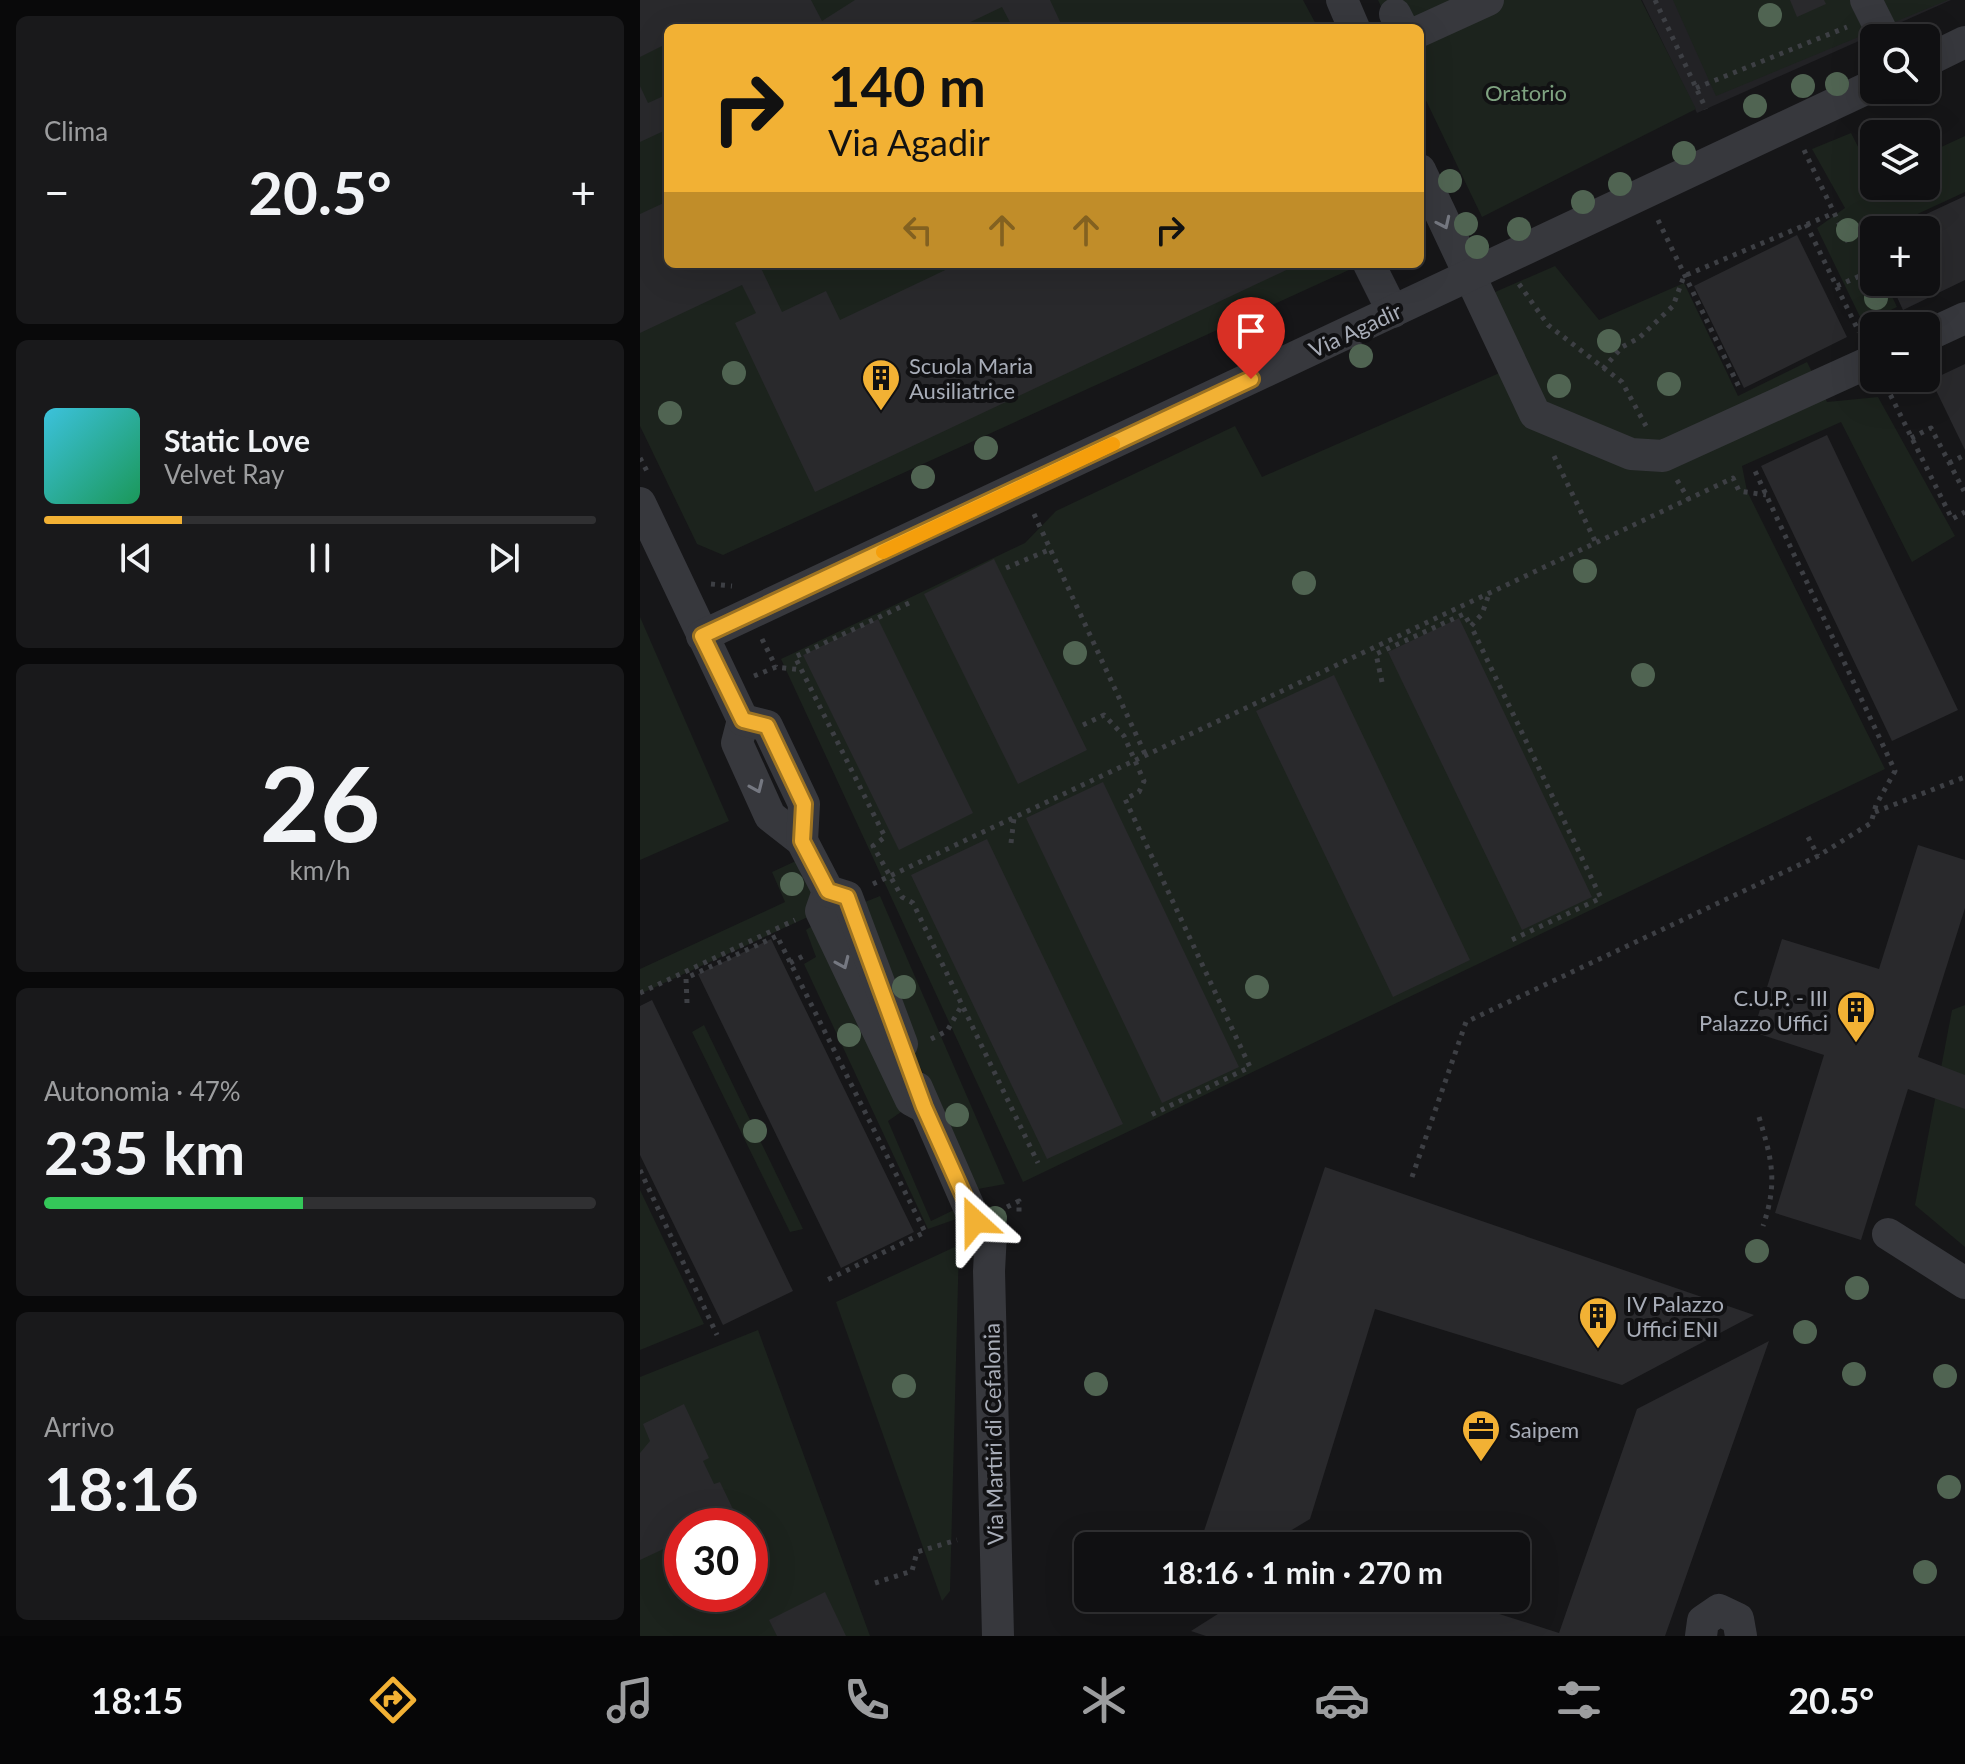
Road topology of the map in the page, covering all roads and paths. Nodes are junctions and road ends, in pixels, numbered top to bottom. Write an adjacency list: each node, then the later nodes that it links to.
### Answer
1 (1342, 0): 5 (street)
2 (1488, 0): 6 (street)
3 (1655, 0): 9 (path)
4 (1875, 18): 9 (path)
5 (1352, 24)
6 (1406, 24)
7 (1965, 42): 8 (street)
8 (1940, 54)
9 (1696, 88): 11 (path)
10 (1860, 92): 19 (street, Via Agadir)
11 (1706, 109)
12 (1803, 147): 14 (path)
13 (1424, 179): 19 (street, one-way to 19)
14 (1834, 213): 16 (path); 17 (path)
15 (1656, 216): 20 (path)
16 (1806, 224): 20 (path); 23 (path)
17 (1848, 242)
18 (1371, 268): 24 (street)
19 (1469, 276): 24 (street, Via Agadir); 32 (street)
20 (1684, 276): 29 (path); 33 (path)
21 (1860, 276): 23 (path)
22 (1517, 281): 29 (path)
23 (1837, 286): 27 (path)
24 (1393, 312): 50 (street, Via Agadir)
25 (1965, 318): 26 (street)
26 (1940, 330)
27 (1860, 333)
28 (1860, 351): 33 (street)
29 (1603, 369): 31 (path)
30 (1889, 392): 34 (path)
31 (1639, 413)
32 (1535, 414): 33 (street); 43 (path)
33 (1754, 416)
34 (1911, 438): 36 (path); 42 (path)
35 (1965, 455): 36 (path)
36 (1949, 463): 38 (path)
37 (1755, 471): 39 (path)
38 (1964, 491)
39 (1766, 495): 43 (path); 57 (path)
40 (640, 503): 50 (street)
41 (1032, 508): 44 (path)
42 (1965, 512)
43 (1597, 545): 46 (path)
44 (1051, 549): 45 (path); 54 (path)
45 (1006, 568)
46 (1488, 596): 48 (path); 54 (path)
47 (909, 603): 51 (path)
48 (1471, 626): 52 (path); 64 (path)
49 (760, 635): 51 (path)
50 (702, 636): 63 (street)
51 (803, 670): 62 (path)
52 (1382, 682)
53 (1083, 725): 55 (path)
54 (1146, 756): 55 (path)
55 (1135, 761): 58 (path); 69 (path)
56 (1965, 777): 57 (path)
57 (1874, 813): 61 (path)
58 (1014, 818): 60 (path); 62 (path)
59 (1808, 837): 61 (path)
60 (1011, 843)
61 (1818, 856): 73 (path)
62 (891, 876): 63 (path); 67 (path)
63 (832, 899): 65 (path); 81 (street, Via Martiri di Cefalonia)
64 (1507, 942)
65 (640, 993)
66 (687, 1003): 76 (path)
67 (962, 1005): 68 (path); 71 (path)
68 (947, 1031)
69 (1151, 1115)
70 (1759, 1117): 74 (path)
71 (1038, 1163)
72 (640, 1170): 78 (path)
73 (1412, 1177)
74 (1763, 1226)
75 (1888, 1234): 77 (street)
76 (825, 1281)
77 (1965, 1283)
78 (717, 1335)
79 (957, 1540): 80 (path)
80 (875, 1583)
81 (998, 1636)
82 (1701, 1636): 83 (street)
83 (1741, 1636)

